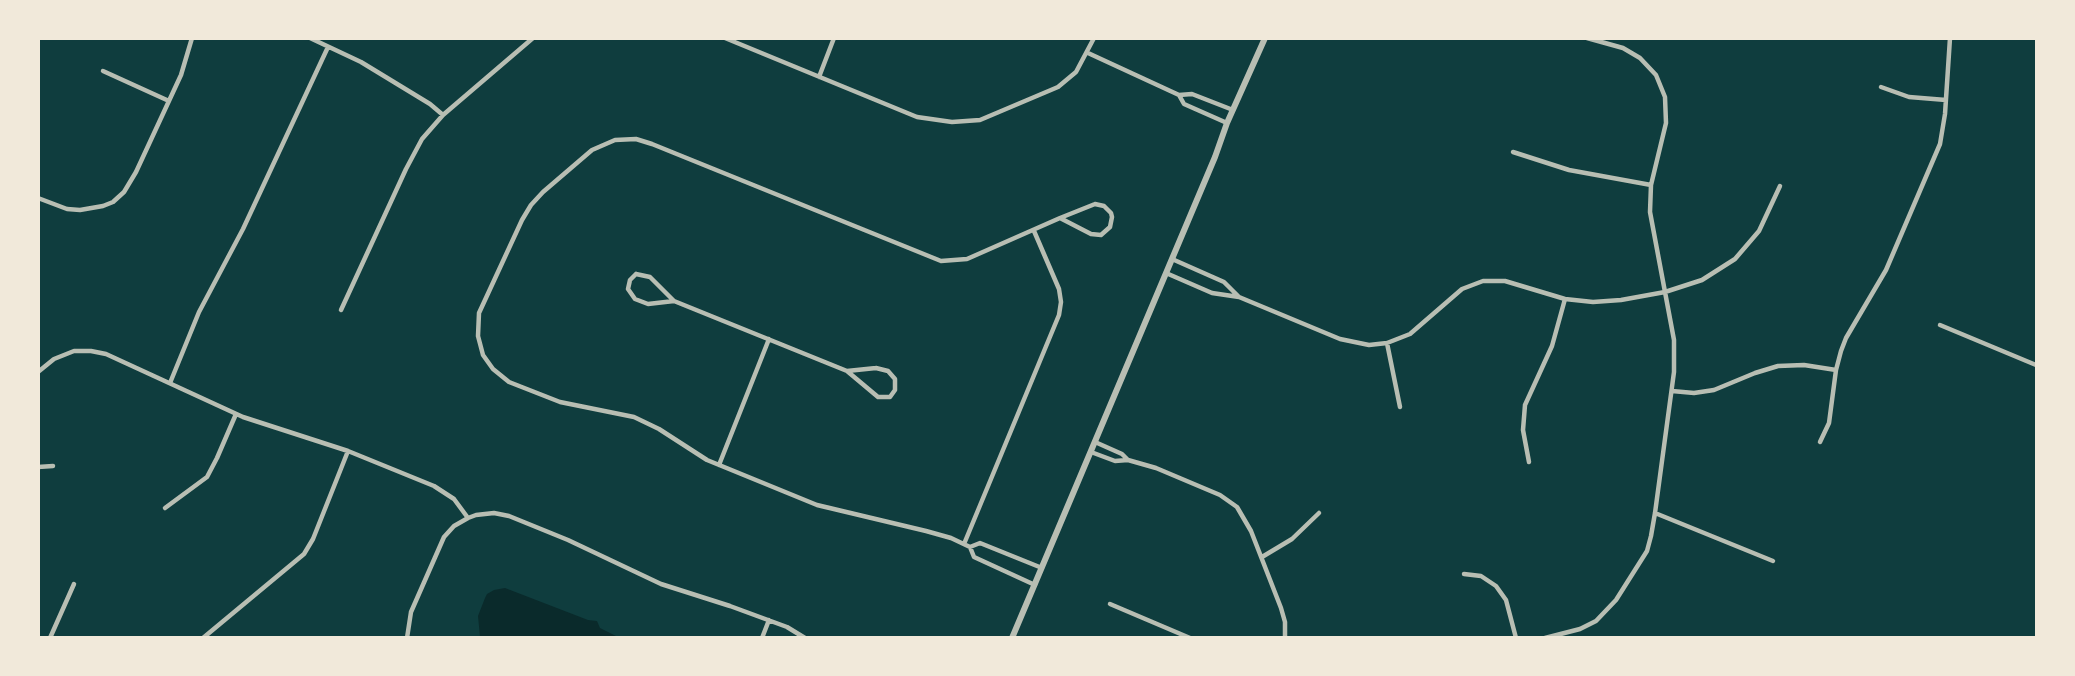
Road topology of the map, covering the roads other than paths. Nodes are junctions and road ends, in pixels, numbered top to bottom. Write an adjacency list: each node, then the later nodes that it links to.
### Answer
1 (192, 38): 17 (street)
2 (310, 38): 10 (street)
3 (533, 38): 19 (street)
4 (725, 38): 13 (street)
5 (834, 38): 13 (street)
6 (1094, 38): 11 (street)
7 (1265, 38): 18 (street)
8 (1587, 38): 22 (street)
9 (1950, 38): 16 (street)
10 (328, 47): 19 (street); 41 (street)
11 (1087, 54): 13 (street); 15 (street)
12 (103, 71): 17 (street)
13 (819, 77)
14 (1881, 87): 16 (street)
15 (1179, 95): 18 (street); 20 (street)
16 (1946, 100): 38 (street)
17 (169, 102): 24 (street)
18 (1233, 110): 20 (street)
19 (443, 115): 33 (street)
20 (1227, 122): 27 (street)
21 (1513, 152): 22 (street)
22 (1651, 185): 29 (street)
23 (1780, 186): 29 (street)
24 (38, 198)
25 (1060, 218): 25 (street); 26 (street)
26 (1034, 231): 51 (street); 58 (street)
27 (1172, 258): 28 (street); 30 (street)
28 (1166, 273): 30 (street); 45 (street)
29 (1665, 292): 31 (street); 42 (street)
30 (1239, 297): 36 (street)
31 (1565, 299): 36 (street); 50 (street)
32 (674, 301): 32 (street); 35 (street)
33 (341, 310)
34 (1940, 325): 37 (street)
35 (769, 339): 39 (street); 51 (street)
36 (1387, 343): 43 (street)
37 (2036, 365)
38 (1836, 370): 42 (street); 46 (street)
39 (847, 371): 39 (street)
40 (38, 372): 41 (street)
41 (170, 383): 44 (street)
42 (1672, 391): 56 (street)
43 (1400, 407)
44 (236, 414): 47 (street); 54 (street)
45 (1095, 442): 48 (street); 49 (street)
46 (1820, 442)
47 (348, 452): 57 (street); 68 (street)
48 (1091, 452): 49 (street); 61 (street)
49 (1128, 460): 59 (street)
50 (1528, 462)
51 (719, 465): 58 (street)
52 (53, 466): 53 (street)
53 (38, 467)
54 (165, 508)
55 (1320, 513): 59 (street)
56 (1655, 513): 60 (street); 76 (street)
57 (468, 518): 66 (street); 69 (street)
58 (967, 546): 61 (street); 64 (street)
59 (1262, 557): 74 (street)
60 (1773, 561)
61 (1042, 568): 64 (street)
62 (1465, 574): 75 (street)
63 (74, 584): 67 (street)
64 (1035, 585): 72 (street)
65 (1110, 604): 73 (street)
66 (769, 620): 70 (street); 71 (street)
67 (50, 638)
68 (203, 638)
69 (407, 638)
70 (762, 638)
71 (805, 638)
72 (1012, 638)
73 (1190, 638)
74 (1285, 638)
75 (1516, 638)
76 (1545, 638)

